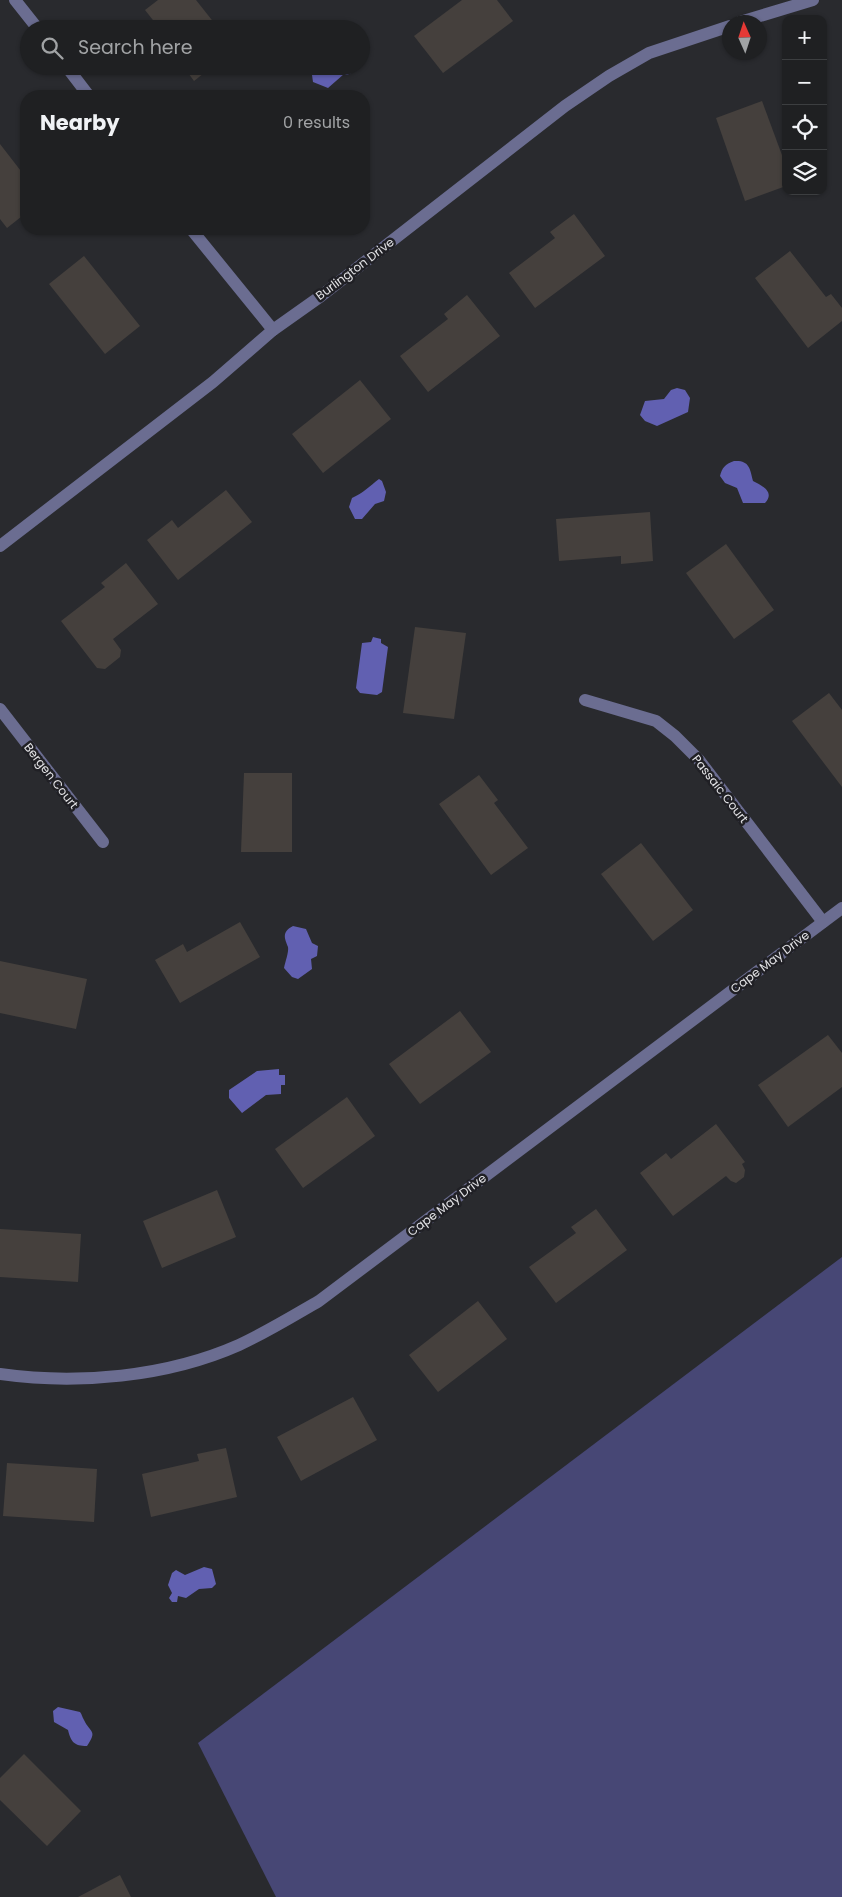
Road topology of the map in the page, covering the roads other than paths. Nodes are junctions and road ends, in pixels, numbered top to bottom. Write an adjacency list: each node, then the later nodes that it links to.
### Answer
1 (16, 0): 4 (street)
2 (813, 0): 3 (street)
3 (763, 15)
4 (31, 20)
5 (722, 29): 9 (street, Burlington Drive)
6 (73, 75): 7 (street)
7 (84, 90)
8 (196, 235): 9 (street)
9 (273, 330): 10 (street, Burlington Drive)
10 (0, 546)
11 (585, 700): 15 (street, Passaic Court)
12 (0, 709): 13 (street, Bergen Court)
13 (103, 842)
14 (842, 908): 15 (street, Cape May Drive)
15 (822, 922): 16 (street, Cape May Drive)
16 (0, 1374)

